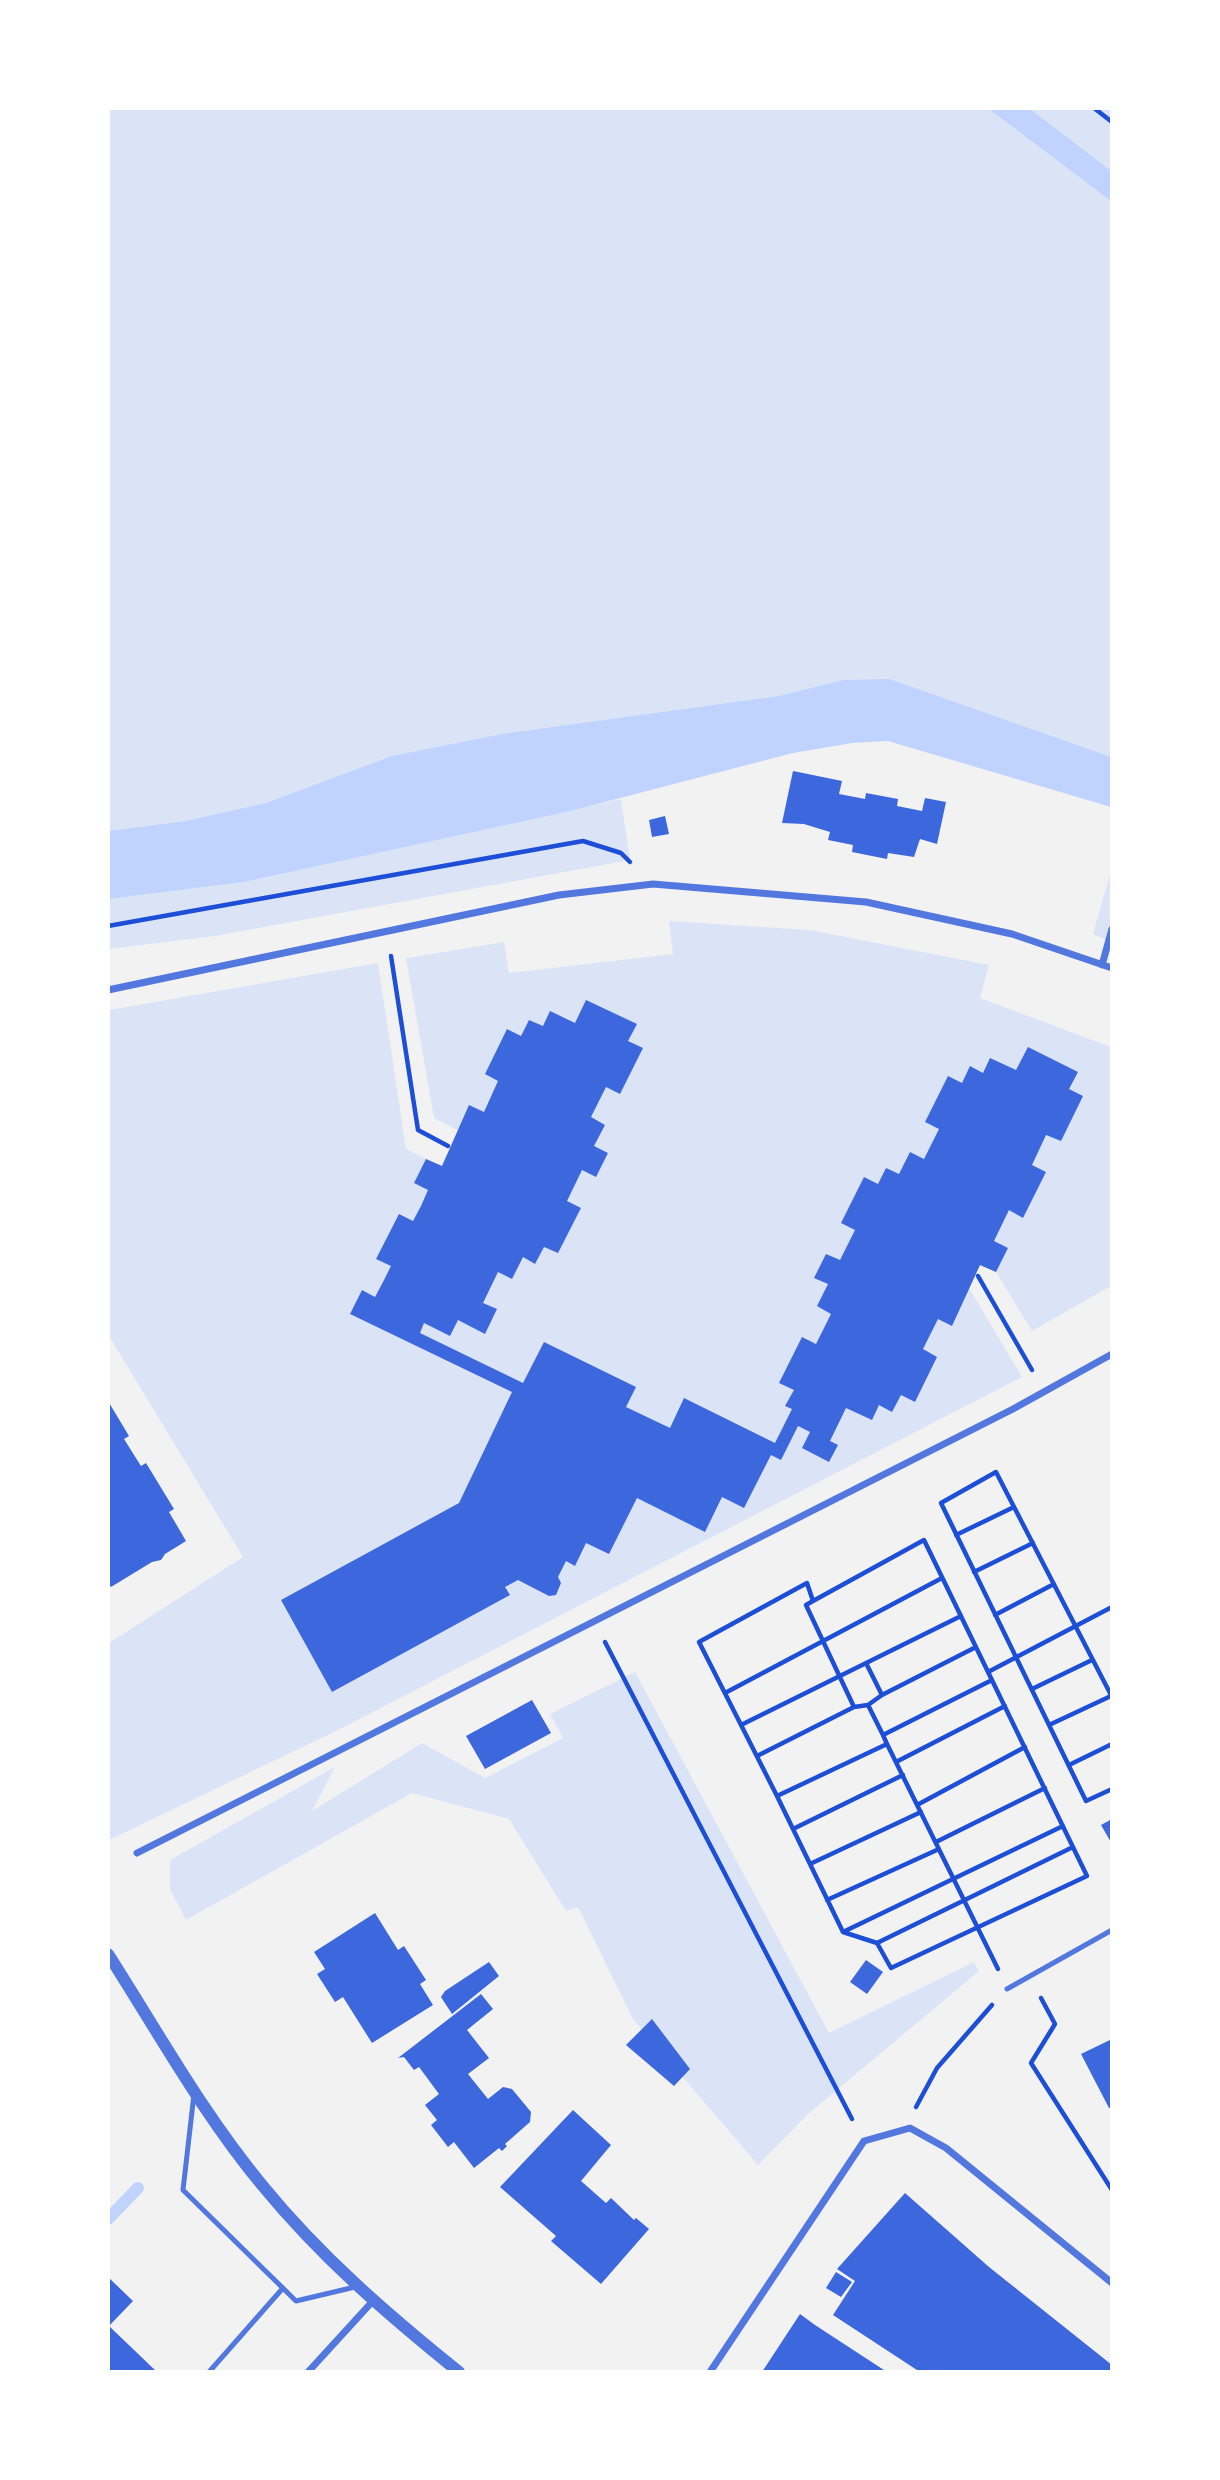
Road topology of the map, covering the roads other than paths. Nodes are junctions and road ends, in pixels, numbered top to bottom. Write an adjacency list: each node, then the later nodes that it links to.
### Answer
1 (1111, 929): 2 (street)
2 (1102, 965): 3 (street); 4 (street)
3 (1111, 968)
4 (108, 990)
5 (1111, 1354): 6 (street)
6 (137, 1853)
7 (1111, 1930): 9 (lane)
8 (108, 1954): 10 (street)
9 (1007, 1989)
10 (194, 2090): 12 (street); 13 (lane)
11 (1111, 2283): 18 (street)
12 (355, 2287): 13 (lane); 14 (street)
13 (283, 2288): 15 (lane)
14 (372, 2302): 16 (street); 17 (street)
15 (209, 2371)
16 (308, 2371)
17 (459, 2371)
18 (710, 2371)

